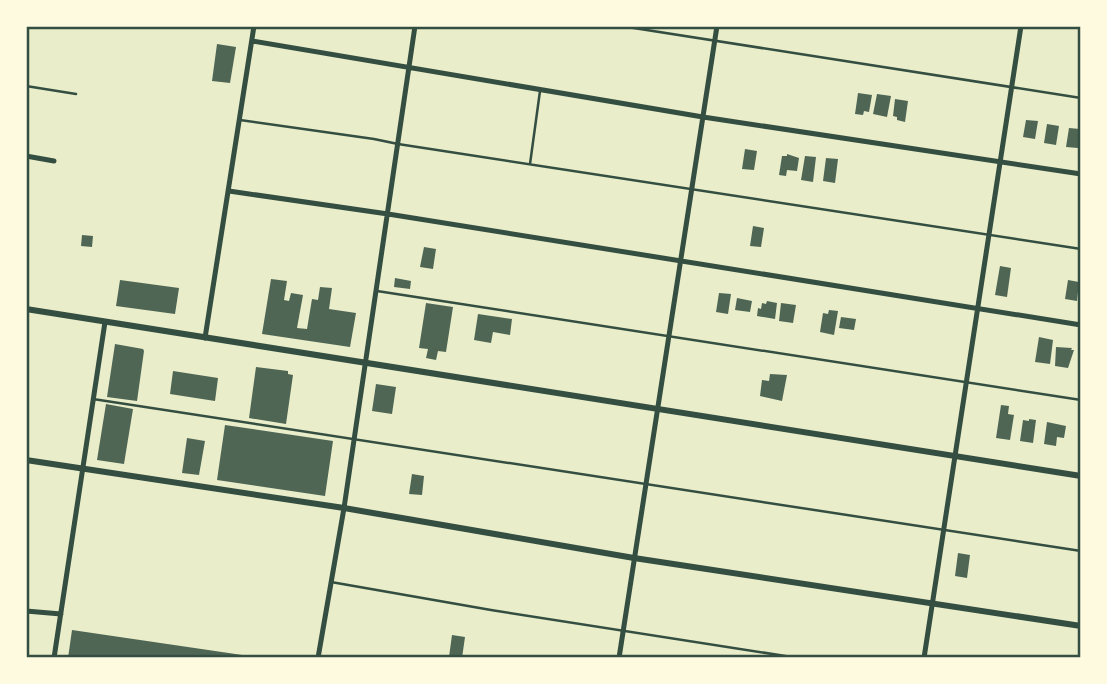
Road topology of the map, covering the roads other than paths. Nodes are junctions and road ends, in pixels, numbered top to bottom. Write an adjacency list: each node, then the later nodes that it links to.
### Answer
1 (254, 26): 6 (street)
2 (415, 26): 8 (street)
3 (621, 26): 7 (lane)
4 (717, 26): 7 (street)
5 (1021, 26): 10 (street)
6 (252, 41): 8 (street); 15 (street)
7 (715, 41): 10 (lane); 14 (street)
8 (409, 67): 11 (street); 16 (street)
9 (26, 86): 12 (lane)
10 (1012, 88): 13 (lane); 19 (street)
11 (541, 89): 14 (street); 20 (lane)
12 (76, 94)
13 (1081, 98)
14 (703, 117): 19 (street); 22 (street)
15 (240, 120): 16 (lane); 23 (street)
16 (398, 144): 20 (lane); 24 (street)
17 (26, 156): 18 (street)
18 (54, 161)
19 (999, 161): 21 (street); 25 (street)
20 (530, 164): 22 (lane)
21 (1081, 174)
22 (692, 189): 25 (lane); 27 (street)
23 (229, 191): 24 (street); 34 (street)
24 (388, 214): 27 (street); 28 (street)
25 (988, 236): 26 (lane); 30 (street)
26 (1081, 249)
27 (681, 262): 30 (street); 33 (street)
28 (377, 291): 33 (lane); 35 (street)
29 (26, 309): 31 (street)
30 (977, 309): 32 (street); 36 (street)
31 (105, 321): 34 (street); 37 (street)
32 (1081, 325)
33 (670, 335): 36 (lane); 39 (street)
34 (205, 338): 35 (street)
35 (366, 362): 39 (street); 40 (street)
36 (966, 383): 38 (lane); 41 (street)
37 (93, 399): 40 (lane); 43 (street)
38 (1081, 400)
39 (658, 410): 41 (street); 45 (street)
40 (354, 439): 45 (lane); 46 (street)
41 (954, 457): 44 (street); 47 (street)
42 (26, 460): 43 (street)
43 (83, 469): 46 (street); 53 (street)
44 (1081, 476)
45 (646, 484): 47 (lane); 49 (street)
46 (344, 508): 49 (street); 50 (street)
47 (943, 531): 48 (lane); 51 (street)
48 (1081, 551)
49 (634, 558): 51 (street); 55 (street)
50 (331, 582): 55 (lane); 57 (street)
51 (932, 603): 54 (street); 60 (street)
52 (26, 611): 53 (street)
53 (61, 614): 56 (street)
54 (1081, 626)
55 (623, 631): 58 (street); 59 (lane)
56 (54, 658)
57 (318, 658)
58 (619, 658)
59 (798, 658)
60 (924, 658)

